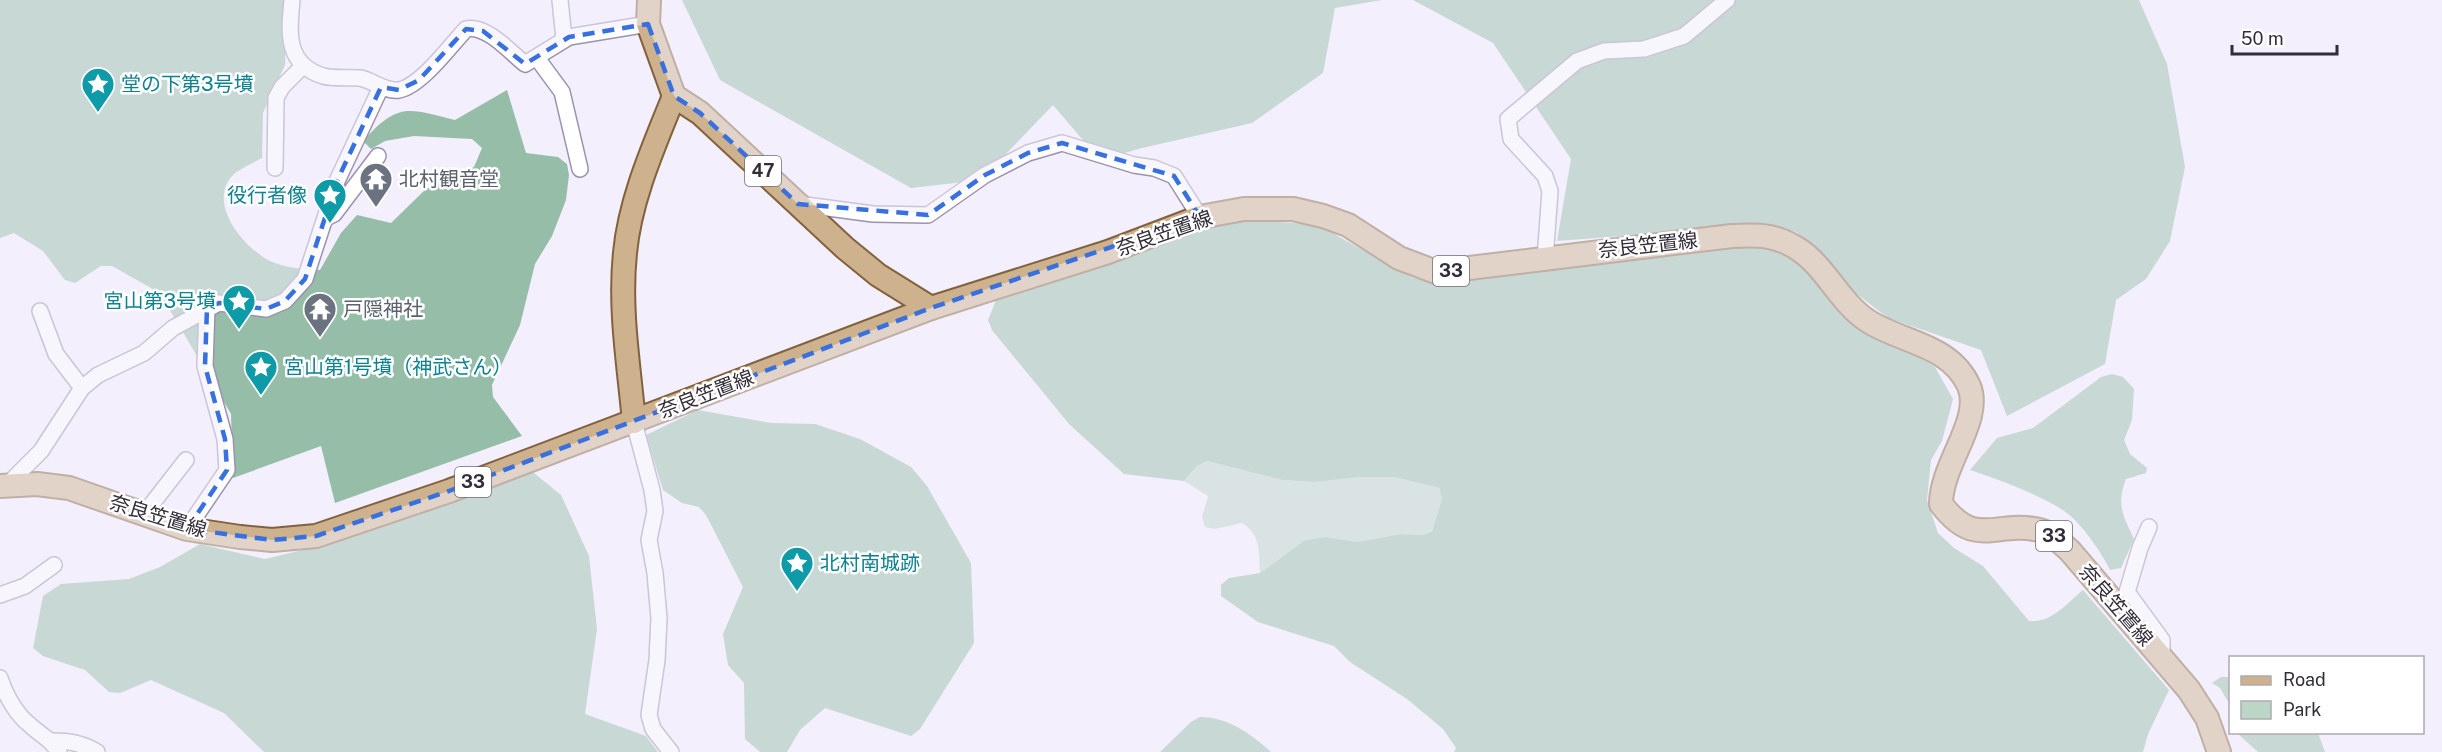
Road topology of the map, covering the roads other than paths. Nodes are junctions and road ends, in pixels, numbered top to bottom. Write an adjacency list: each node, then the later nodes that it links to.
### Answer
1 (292, 0): 8 (street)
2 (560, 0): 6 (street)
3 (649, 0): 5 (main road)
4 (1727, 0): 17 (street)
5 (648, 24): 6 (street); 10 (main road)
6 (564, 39): 7 (street)
7 (537, 58): 9 (street); 13 (street)
8 (303, 66): 9 (street); 12 (street)
9 (381, 87): 16 (street)
10 (674, 96): 14 (main road, 47); 22 (main road)
11 (378, 156): 16 (street)
12 (275, 168)
13 (580, 169)
14 (798, 204): 15 (street); 19 (main road, 47)
15 (1200, 217): 17 (main road, 奈良笠置線 / 33); 19 (main road, 奈良笠置線 / 33)
16 (325, 218): 18 (street)
17 (1545, 259): 30 (main road, 奈良笠置線 / 33)
18 (207, 308): 21 (street); 27 (street)
19 (930, 308): 22 (main road, 奈良笠置線 / 33)
20 (40, 311): 21 (street)
21 (82, 388): 24 (street)
22 (634, 422): 27 (main road, 奈良笠置線 / 33); 34 (street)
23 (186, 460): 25 (street)
24 (4, 486): 25 (main road, 奈良笠置線 / 33)
25 (144, 514): 27 (main road, 奈良笠置線 / 33)
26 (2150, 527): 30 (street)
27 (187, 529)
28 (54, 565): 29 (street)
29 (0, 595)
30 (2162, 658): 35 (main road, 奈良笠置線 / 33)
31 (0, 678): 32 (street)
32 (55, 746): 33 (street)
33 (97, 752)
34 (671, 752)
35 (2219, 752)

